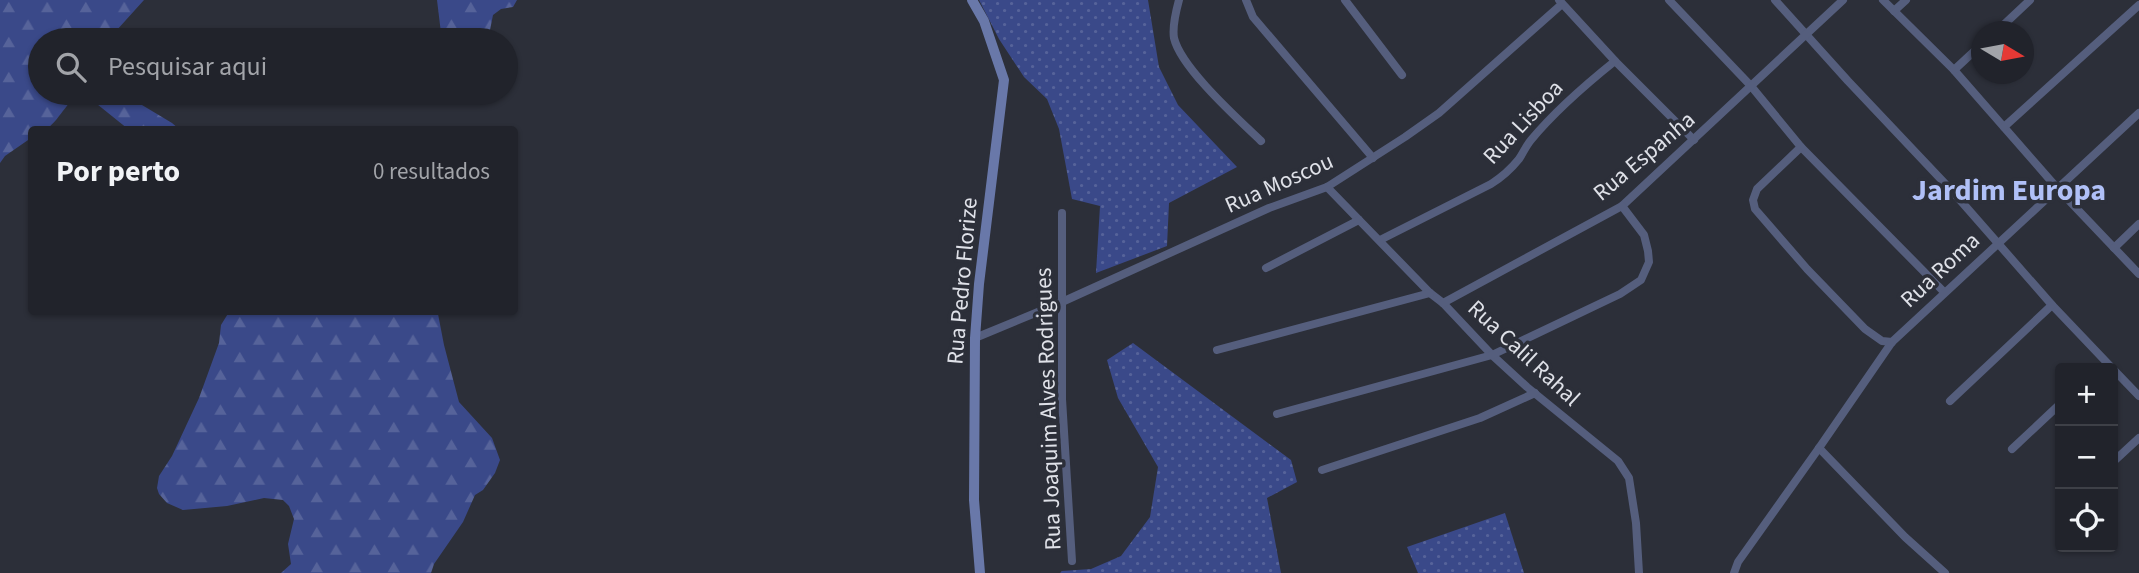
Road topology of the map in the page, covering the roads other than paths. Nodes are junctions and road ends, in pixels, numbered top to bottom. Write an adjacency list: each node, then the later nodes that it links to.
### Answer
1 (972, 0): 43 (street, Rua Pedro Florize)
2 (1179, 0): 24 (street)
3 (1246, 0): 26 (street)
4 (1345, 0): 19 (street)
5 (1669, 0): 20 (street)
6 (1775, 0): 15 (street)
7 (1843, 0): 15 (street, Rua Espanha)
8 (1883, 0): 13 (street)
9 (1906, 0): 13 (street)
10 (2030, 0): 14 (street)
11 (1560, 2): 17 (street); 26 (street, Rua Moscou)
12 (2139, 5): 22 (street)
13 (1894, 11): 18 (street)
14 (2008, 21)
15 (1807, 34): 20 (street, Rua Espanha); 34 (street)
16 (1971, 54): 18 (street)
17 (1615, 61): 23 (street); 33 (street, Rua Lisboa)
18 (1954, 70): 22 (street)
19 (1402, 75)
20 (1751, 86): 23 (street, Rua Espanha); 25 (street)
21 (2139, 113): 28 (street, Rua Roma)
22 (2004, 127): 28 (street)
23 (1694, 140): 29 (street, Rua Espanha)
24 (1261, 141)
25 (1801, 147): 38 (street); 44 (street)
26 (1373, 158): 27 (street, Rua Moscou)
27 (1326, 187): 31 (street, Rua Calil Rahal); 40 (street, Rua Moscou)
28 (2057, 189): 34 (street, Rua Roma); 35 (street)
29 (1622, 206): 41 (street, Rua Espanha); 46 (street)
30 (1062, 213): 40 (street, Rua Joaquim Alves Rodrigues)
31 (1359, 220): 33 (street, Rua Calil Rahal); 36 (street)
32 (2139, 224): 35 (street)
33 (1380, 240): 39 (street, Rua Calil Rahal)
34 (1999, 243): 38 (street, Rua Roma); 42 (street)
35 (2114, 247): 37 (street)
36 (1266, 268)
37 (2139, 274)
38 (1944, 292): 44 (street, Rua Roma)
39 (1430, 293): 41 (street, Rua Calil Rahal); 45 (street)
40 (1062, 302): 43 (street, Rua Moscou); 59 (street, Rua Joaquim Alves Rodrigues)
41 (1443, 303): 46 (street, Rua Calil Rahal)
42 (2052, 305): 47 (street); 51 (street)
43 (975, 338): 60 (street, Rua Pedro Florize)
44 (1892, 342): 55 (street, Rua Roma)
45 (1217, 350)
46 (1492, 355): 49 (street, Rua Calil Rahal); 53 (street)
47 (2103, 363)
48 (2118, 377): 50 (street)
49 (1535, 393): 58 (street); 61 (street, Rua Calil Rahal)
50 (2139, 396)
51 (1950, 401)
52 (2055, 409): 56 (street)
53 (1277, 414)
54 (2139, 438): 57 (street)
55 (1819, 448): 62 (street, Rua Roma); 63 (street)
56 (2012, 449)
57 (2118, 457)
58 (1322, 470)
59 (1072, 561)
60 (980, 573)
61 (1639, 573)
62 (1734, 573)
63 (1945, 573)

